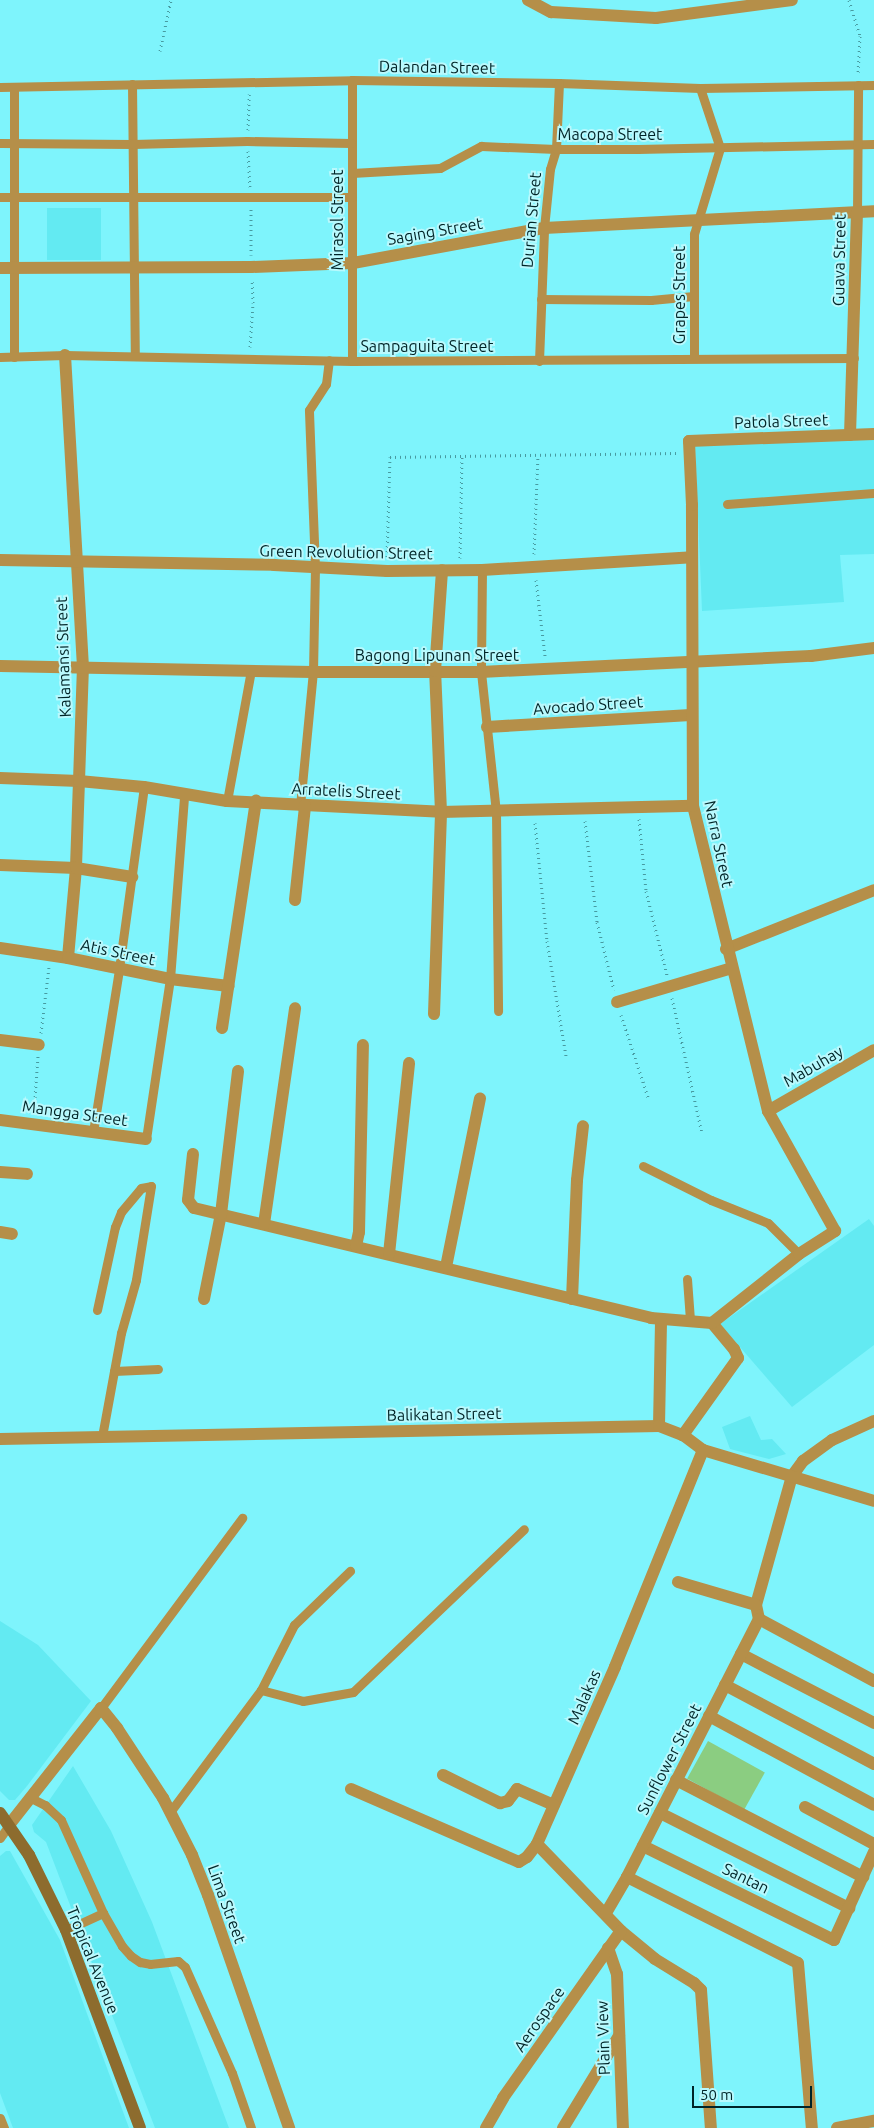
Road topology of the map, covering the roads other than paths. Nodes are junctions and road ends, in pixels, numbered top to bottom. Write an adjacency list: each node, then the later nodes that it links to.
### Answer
1 (528, 0): 2 (street)
2 (792, 0)
3 (352, 80): 4 (lane, Dalandan Street); 5 (lane, Dalandan Street); 13 (lane, Mirasol Street)
4 (559, 83): 10 (lane, Dalandan Street); 18 (lane, Durian Street)
5 (132, 84): 9 (lane, Dalandan Street); 14 (lane)
6 (858, 85): 7 (lane, Dalandan Street); 10 (lane, Dalandan Street); 15 (lane, Guava Street)
7 (874, 85)
8 (0, 87): 9 (lane, Dalandan Street)
9 (14, 87): 12 (lane)
10 (700, 88): 17 (lane)
11 (0, 143): 12 (lane)
12 (14, 143): 14 (lane); 20 (lane)
13 (351, 143): 14 (lane); 19 (lane, Mirasol Street)
14 (132, 144): 23 (lane)
15 (859, 144): 16 (lane, Macopa Street); 17 (lane, Macopa Street); 25 (lane, Guava Street)
16 (874, 144)
17 (720, 148): 18 (lane, Macopa Street); 26 (lane, Grapes Street)
18 (556, 149): 19 (lane, Macopa Street); 27 (lane, Durian Street)
19 (352, 173): 21 (lane, Mirasol Street)
20 (15, 197): 22 (lane); 23 (lane); 30 (lane)
21 (352, 197): 23 (lane); 28 (lane, Mirasol Street)
22 (0, 198)
23 (134, 198): 31 (lane)
24 (874, 210): 25 (street, Saging Street)
25 (856, 212): 26 (street, Saging Street); 39 (street, Guava Street)
26 (700, 218): 27 (street, Saging Street); 32 (lane, Grapes Street)
27 (544, 228): 28 (street, Saging Street); 33 (lane, Durian Street)
28 (353, 263): 31 (street, Saging Street); 41 (lane, Mirasol Street)
29 (0, 268): 30 (street, Saging Street)
30 (14, 268): 31 (street, Saging Street); 37 (lane)
31 (134, 268): 35 (lane)
32 (694, 296): 33 (lane); 38 (lane, Grapes Street)
33 (541, 299): 42 (lane, Durian Street)
34 (65, 356): 35 (lane, Sampaguita Street); 37 (lane, Sampaguita Street); 50 (street, Kalamansi Street)
35 (134, 356): 40 (lane, Sampaguita Street)
36 (0, 357): 37 (lane, Sampaguita Street)
37 (14, 357)
38 (694, 358): 39 (lane, Sampaguita Street); 42 (lane, Sampaguita Street)
39 (854, 358): 44 (street, Guava Street)
40 (330, 360): 41 (lane, Sampaguita Street); 51 (lane)
41 (352, 360): 42 (lane, Sampaguita Street)
42 (539, 361)
43 (874, 434): 44 (street, Patola Street)
44 (850, 435): 45 (street, Patola Street)
45 (689, 447): 48 (street, Narra Street)
46 (874, 493): 47 (lane)
47 (727, 504)
48 (692, 557): 53 (street, Green Revolution Street); 55 (street, Narra Street)
49 (0, 560): 50 (street, Green Revolution Street)
50 (75, 561): 51 (street, Green Revolution Street); 57 (street, Kalamansi Street)
51 (315, 568): 52 (street, Green Revolution Street); 60 (lane)
52 (442, 570): 53 (street, Green Revolution Street); 59 (street)
53 (482, 570): 61 (lane)
54 (874, 648): 55 (street, Bagong Lipunan Street)
55 (694, 662): 61 (street, Bagong Lipunan Street); 62 (street, Narra Street)
56 (0, 666): 57 (street, Bagong Lipunan Street)
57 (83, 666): 58 (street, Bagong Lipunan Street); 65 (street, Kalamansi Street)
58 (251, 670): 60 (street, Bagong Lipunan Street); 68 (lane)
59 (435, 671): 60 (street, Bagong Lipunan Street); 61 (street, Bagong Lipunan Street); 72 (street)
60 (313, 672): 70 (lane)
61 (482, 672): 63 (lane)
62 (691, 715): 63 (street, Avocado Street); 71 (street, Narra Street)
63 (487, 727): 73 (lane)
64 (0, 778): 65 (street, Arratelis Street)
65 (79, 781): 66 (street, Arratelis Street); 75 (street, Kalamansi Street)
66 (144, 788): 67 (street, Arratelis Street); 76 (lane)
67 (184, 795): 68 (street, Arratelis Street); 84 (lane)
68 (227, 801): 69 (street, Arratelis Street)
69 (256, 801): 70 (street, Arratelis Street); 85 (street)
70 (303, 806): 72 (street, Arratelis Street); 78 (street)
71 (692, 806): 73 (street, Arratelis Street); 80 (street, Narra Street)
72 (441, 812): 73 (street, Arratelis Street); 89 (street)
73 (496, 812): 88 (lane)
74 (0, 864): 75 (street)
75 (76, 868): 76 (street); 81 (street, Kalamansi Street)
76 (132, 877): 83 (lane)
77 (874, 890): 80 (street)
78 (295, 900)
79 (0, 948): 81 (street, Atis Street)
80 (726, 949): 82 (street, Narra Street)
81 (68, 958): 83 (street, Atis Street)
82 (732, 968): 86 (street); 98 (street, Narra Street)
83 (119, 969): 84 (street, Atis Street); 101 (lane)
84 (170, 979): 85 (street, Atis Street); 102 (lane)
85 (229, 986): 90 (street)
86 (617, 1002)
87 (295, 1008): 108 (street)
88 (498, 1012)
89 (434, 1014)
90 (222, 1028)
91 (0, 1040): 92 (street)
92 (39, 1045)
93 (363, 1045): 109 (street)
94 (874, 1050): 98 (street, Mabuhay)
95 (409, 1063): 110 (street)
96 (238, 1071): 107 (street)
97 (480, 1098): 112 (street)
98 (768, 1111): 111 (street, Narra Street)
99 (0, 1120): 101 (street, Mangga Street)
100 (583, 1126): 115 (street)
101 (93, 1132): 102 (street, Mangga Street)
102 (146, 1139)
103 (193, 1154): 107 (street)
104 (643, 1166): 111 (lane)
105 (0, 1172): 106 (street)
106 (27, 1174)
107 (222, 1214): 108 (street); 114 (street)
108 (264, 1224): 109 (street)
109 (356, 1246): 110 (street)
110 (388, 1254): 112 (street)
111 (799, 1254): 119 (street)
112 (446, 1268): 115 (street)
113 (687, 1279): 118 (lane)
114 (204, 1299)
115 (572, 1299): 117 (street)
116 (97, 1310): 121 (lane)
117 (661, 1320): 118 (street); 123 (street)
118 (690, 1320): 119 (street)
119 (712, 1323): 124 (street)
120 (158, 1369): 121 (lane)
121 (114, 1371): 125 (lane)
122 (874, 1421): 128 (street)
123 (659, 1426): 124 (street, Balikatan Street); 125 (street, Balikatan Street)
124 (683, 1435): 127 (street, Balikatan Street)
125 (102, 1437): 126 (street, Balikatan Street)
126 (0, 1439)
127 (703, 1450): 128 (street, Balikatan Street); 148 (street, Malakas)
128 (792, 1476): 129 (street, Balikatan Street); 134 (street)
129 (874, 1501)
130 (242, 1518): 140 (lane)
131 (524, 1529): 139 (lane)
132 (350, 1570): 139 (lane)
133 (678, 1582): 134 (street)
134 (756, 1605): 135 (street)
135 (759, 1619): 136 (street, Sunflower Street); 137 (street)
136 (741, 1654): 138 (street, Sunflower Street); 142 (street)
137 (874, 1681)
138 (725, 1685): 141 (street, Sunflower Street); 143 (street)
139 (261, 1690): 151 (lane)
140 (101, 1708): 147 (street); 151 (street, Lima Street)
141 (709, 1716): 145 (street, Sunflower Street); 149 (street)
142 (874, 1724)
143 (874, 1764)
144 (443, 1775): 148 (street)
145 (676, 1780): 152 (street, Sunflower Street); 161 (street)
146 (351, 1789): 156 (street)
147 (31, 1798): 154 (street); 163 (lane)
148 (554, 1805): 156 (street, Malakas)
149 (874, 1805)
150 (805, 1808): 157 (street)
151 (170, 1812): 174 (street, Lima Street)
152 (660, 1812): 158 (street, Sunflower Street); 162 (street)
153 (0, 1813): 154 (street, Tropical Avenue)
154 (9, 1825): 155 (lane); 165 (street, Tropical Avenue)
155 (0, 1838)
156 (537, 1844): 164 (street)
157 (874, 1844)
158 (643, 1846): 160 (street, Sunflower Street); 162 (street, Santan)
159 (874, 1852): 161 (street)
160 (627, 1877): 164 (street, Sunflower Street); 179 (street)
161 (863, 1877): 162 (street)
162 (849, 1908)
163 (103, 1913): 165 (lane); 173 (lane)
164 (606, 1913): 166 (street)
165 (66, 1930): 172 (street, Tropical Avenue)
166 (621, 1931): 167 (street, Aerospace); 178 (street)
167 (608, 1948): 168 (street, Plain View); 175 (street, Aerospace)
168 (619, 2036): 176 (street); 177 (street, Plain View)
169 (0, 2118): 171 (lane)
170 (874, 2121): 180 (street)
171 (4, 2128)
172 (140, 2128)
173 (251, 2128)
174 (289, 2128)
175 (486, 2128)
176 (563, 2128)
177 (623, 2128)
178 (711, 2128)
179 (812, 2128)
180 (836, 2128)

